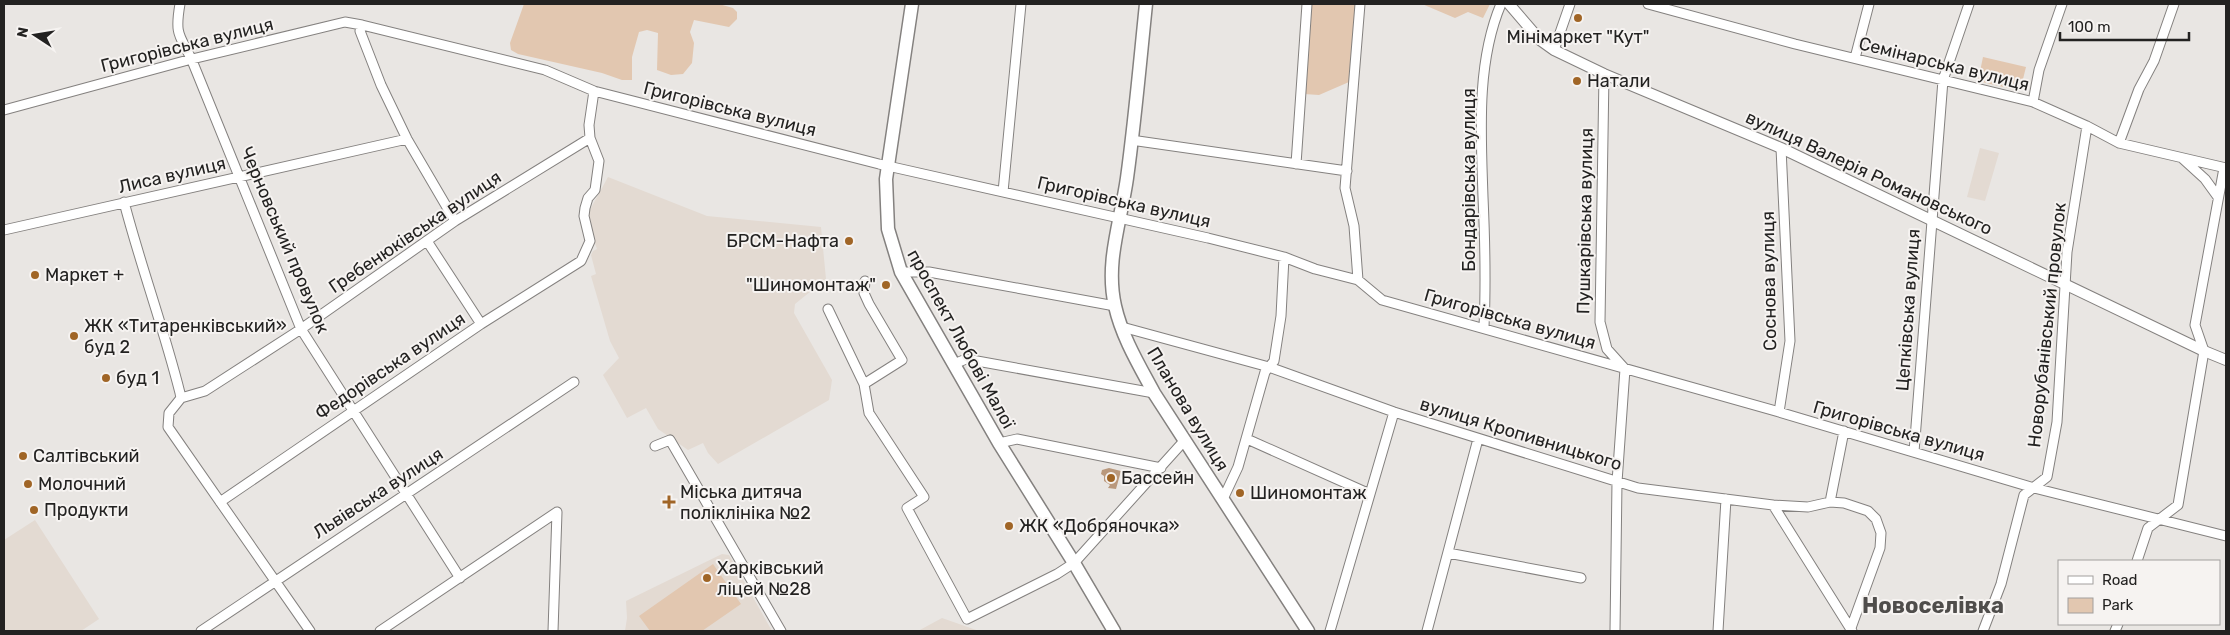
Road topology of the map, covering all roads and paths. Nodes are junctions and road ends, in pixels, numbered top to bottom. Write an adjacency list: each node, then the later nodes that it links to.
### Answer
1 (180, 4): 18 (street, Черновський провулок)
2 (912, 4): 32 (main road, проспект Любові Малої)
3 (1021, 4): 36 (street)
4 (1146, 4): 27 (main road, Планова вулиця)
5 (1306, 4): 31 (street)
6 (1360, 4): 34 (street)
7 (1501, 4): 53 (street, Бондарівська вулиця)
8 (1509, 4): 16 (street, вулиця Валерія Романовського)
9 (1570, 4): 16 (street)
10 (1648, 4): 17 (street, Семінарська вулиця)
11 (1869, 4): 17 (street)
12 (1969, 4): 20 (street, Цепківська вулиця)
13 (2062, 4): 22 (street)
14 (2174, 4): 28 (street)
15 (362, 25): 18 (street, Григорівська вулиця); 21 (street, Григорівська вулиця); 26 (street)
16 (1554, 50): 19 (street, вулиця Валерія Романовського)
17 (1855, 58): 20 (street, Семінарська вулиця)
18 (191, 59): 23 (street, Григорівська вулиця); 35 (street, Черновський провулок)
19 (1604, 74): 29 (street, вулиця Валерія Романовського); 59 (street, Пушкарівська вулиця)
20 (1943, 80): 22 (street, Семінарська вулиця); 40 (street, Цепківська вулиця)
21 (594, 91): 25 (street); 32 (street, Григорівська вулиця)
22 (2033, 102): 24 (street, Семінарська вулиця)
23 (4, 110)
24 (2087, 126): 28 (street, Семінарська вулиця); 48 (street, Новорубанівський провулок)
25 (590, 138): 41 (street, Гребенюківська вулиця); 51 (street, Федорівська вулиця)
26 (407, 139): 35 (street, Лиса вулиця); 41 (street)
27 (1131, 140): 31 (street); 39 (main road, Планова вулиця)
28 (2119, 143): 30 (street, Семінарська вулиця)
29 (1781, 148): 40 (street, вулиця Валерія Романовського); 66 (street, Соснова вулиця)
30 (2182, 158): 33 (street, Семінарська вулиця); 37 (street)
31 (1296, 164): 34 (street)
32 (887, 166): 36 (street, Григорівська вулиця); 45 (main road, проспект Любові Малої)
33 (2225, 168): 37 (street)
34 (1347, 172): 46 (street)
35 (240, 176): 38 (street, Лиса вулиця); 54 (street, Черновський провулок)
36 (1004, 192): 39 (street, Григорівська вулиця)
37 (2218, 197): 55 (street)
38 (124, 202): 42 (street, Лиса вулиця); 63 (street)
39 (1120, 218): 44 (street, Григорівська вулиця); 49 (main road, Планова вулиця)
40 (1932, 220): 48 (street, вулиця Валерія Романовського); 73 (street, Цепківська вулиця)
41 (455, 221): 43 (street, Гребенюківська вулиця)
42 (4, 230)
43 (426, 241): 51 (street); 54 (street, Гребенюківська вулиця)
44 (1284, 257): 46 (street, Григорівська вулиця); 58 (street)
45 (901, 272): 49 (street); 57 (main road, проспект Любові Малої)
46 (1358, 280): 53 (street, Григорівська вулиця)
47 (865, 281): 61 (street)
48 (2065, 284): 55 (street, вулиця Валерія Романовського); 76 (street, Новорубанівський провулок)
49 (1115, 306): 52 (main road, Планова вулиця)
50 (828, 310): 61 (street)
51 (481, 324): 64 (street, Федорівська вулиця)
52 (1122, 327): 58 (street, вулиця Кропивницького); 62 (main road, Планова вулиця)
53 (1484, 327): 59 (street, Григорівська вулиця)
54 (301, 329): 63 (street, Гребенюківська вулиця); 64 (street, Черновський провулок)
55 (2204, 351): 56 (street, вулиця Валерія Романовського); 84 (street)
56 (2226, 360)
57 (954, 364): 62 (street); 71 (main road, проспект Любові Малої)
58 (1269, 367): 65 (street, вулиця Кропивницького); 68 (street)
59 (1625, 369): 66 (street, Григорівська вулиця); 75 (street)
60 (574, 382): 78 (street, Львівська вулиця)
61 (864, 384): 88 (street)
62 (1154, 393): 70 (main road, Планова вулиця)
63 (181, 398): 81 (street)
64 (353, 410): 78 (street, Черновський провулок); 81 (street, Федорівська вулиця)
65 (1394, 412): 69 (street, вулиця Кропивницького); 77 (street)
66 (1779, 412): 67 (street, Григорівська вулиця)
67 (1844, 431): 73 (street, Григорівська вулиця); 82 (street)
68 (1247, 438): 77 (street); 79 (street)
69 (1478, 439): 75 (street, вулиця Кропивницького); 86 (street)
70 (1184, 441): 74 (street); 79 (main road, Планова вулиця)
71 (999, 443): 74 (street); 88 (main road, проспект Любові Малої)
72 (655, 446): 97 (street)
73 (1914, 452): 76 (street, Григорівська вулиця)
74 (1161, 468): 88 (street)
75 (1617, 482): 80 (street, вулиця Кропивницького); 102 (street)
76 (2034, 488): 84 (street, Григорівська вулиця); 104 (street, Новорубанівський провулок)
77 (1370, 494): 100 (street)
78 (406, 495): 89 (street, Черновський провулок); 91 (street, Львівська вулиця)
79 (1223, 499): 99 (main road, Планова вулиця)
80 (1726, 499): 83 (street, вулиця Кропивницького); 103 (street)
81 (220, 502): 91 (street)
82 (1830, 502): 83 (street, вулиця Кропивницького); 92 (street)
83 (1773, 505): 92 (street)
84 (2161, 518): 85 (street, Григорівська вулиця); 87 (street)
85 (2226, 536)
86 (1448, 553): 90 (street); 101 (street)
87 (2137, 560)
88 (1074, 563): 98 (main road, проспект Любові Малої)
89 (460, 578): 95 (street); 96 (street)
90 (1581, 578)
91 (275, 581): 93 (street, Львівська вулиця); 94 (street)
92 (1851, 630)
93 (201, 631)
94 (310, 631)
95 (380, 631)
96 (553, 631)
97 (781, 631)
98 (1114, 631)
99 (1308, 631)
100 (1330, 631)
101 (1427, 631)
102 (1615, 631)
103 (1718, 631)
104 (1983, 631)

